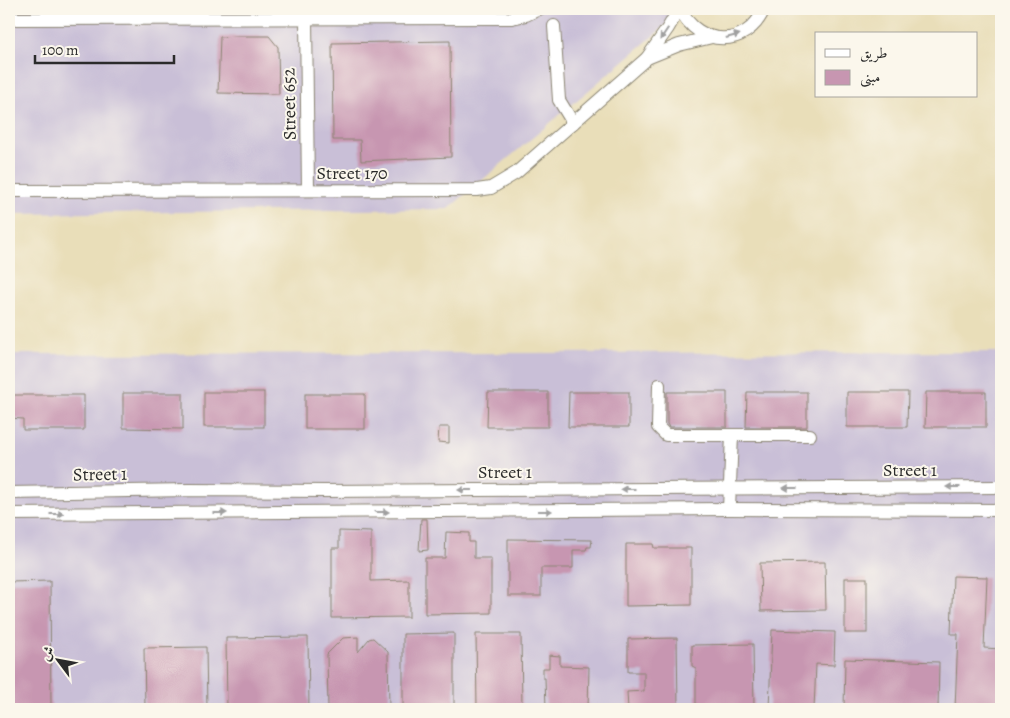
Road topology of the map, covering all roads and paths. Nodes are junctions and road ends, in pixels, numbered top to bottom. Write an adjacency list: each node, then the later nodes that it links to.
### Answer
1 (539, 9): 5 (street)
2 (679, 9): 8 (street); 9 (street, Street 170, one-way to 9)
3 (764, 9): 8 (street, Street 170, one-way to 3)
4 (95, 14): 5 (street); 6 (street)
5 (306, 18): 11 (street, Street 652)
6 (9, 19)
7 (554, 26): 10 (street)
8 (712, 37): 9 (street, Street 170)
9 (647, 58): 10 (street, Street 170)
10 (573, 123): 11 (street, Street 170)
11 (308, 190): 12 (street, Street 170)
12 (9, 191)
13 (659, 385): 14 (street)
14 (732, 435): 15 (street); 17 (street)
15 (810, 435)
16 (1001, 487): 17 (street, Street 1, one-way to 17)
17 (730, 489): 18 (street, Street 1, one-way to 18); 20 (street)
18 (324, 491): 19 (street, Street 1); 22 (street)
19 (9, 493)
20 (729, 509): 21 (street); 22 (street, one-way to 20)
21 (1001, 510)
22 (324, 512): 23 (street, one-way to 22)
23 (12, 516)

